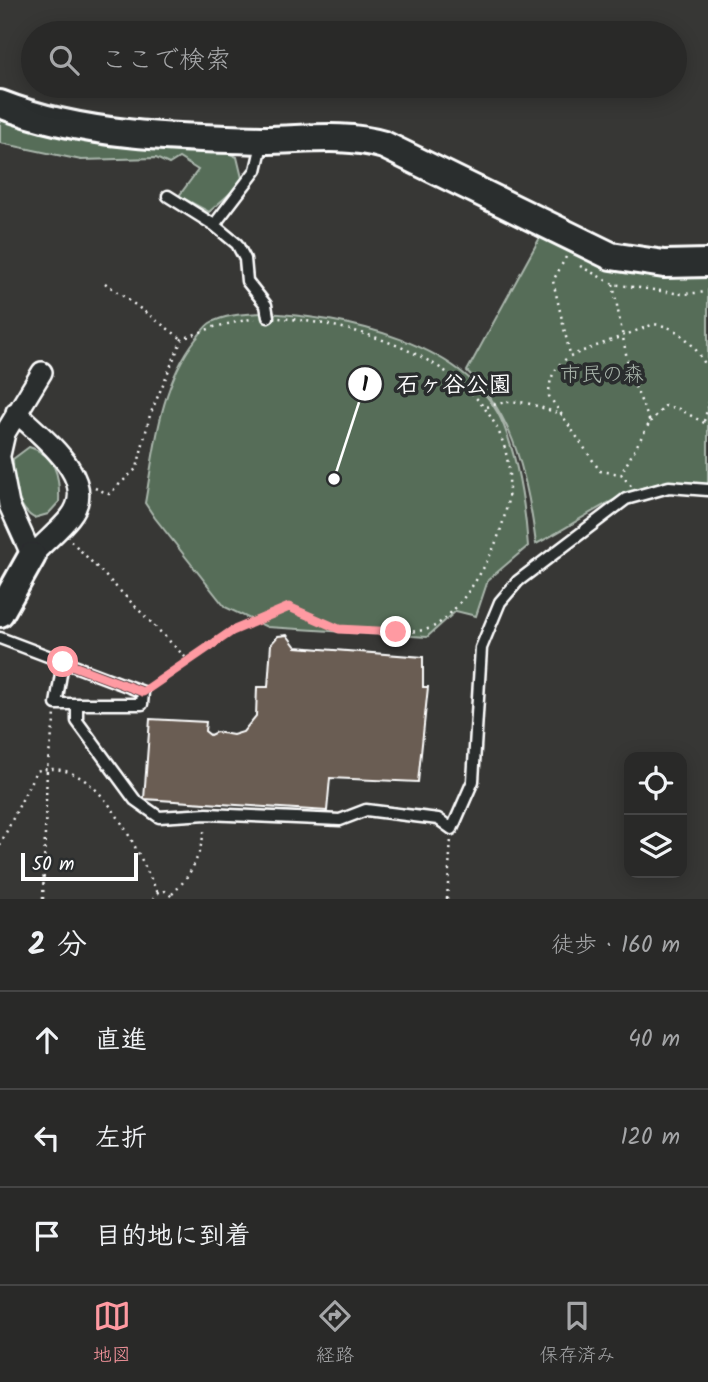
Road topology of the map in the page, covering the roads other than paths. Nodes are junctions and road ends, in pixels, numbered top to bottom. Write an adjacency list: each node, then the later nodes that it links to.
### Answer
1 (0, 104): 2 (street)
2 (263, 140): 4 (lane); 5 (street)
3 (167, 196): 4 (lane)
4 (214, 225): 6 (lane)
5 (708, 263)
6 (268, 317)
7 (41, 372): 8 (street)
8 (16, 412): 9 (street); 11 (street)
9 (0, 456): 11 (street)
10 (708, 490): 15 (lane)
11 (32, 556): 12 (street)
12 (0, 613)
13 (0, 638): 14 (lane)
14 (63, 662): 15 (lane); 15 (lane)
15 (77, 704)

